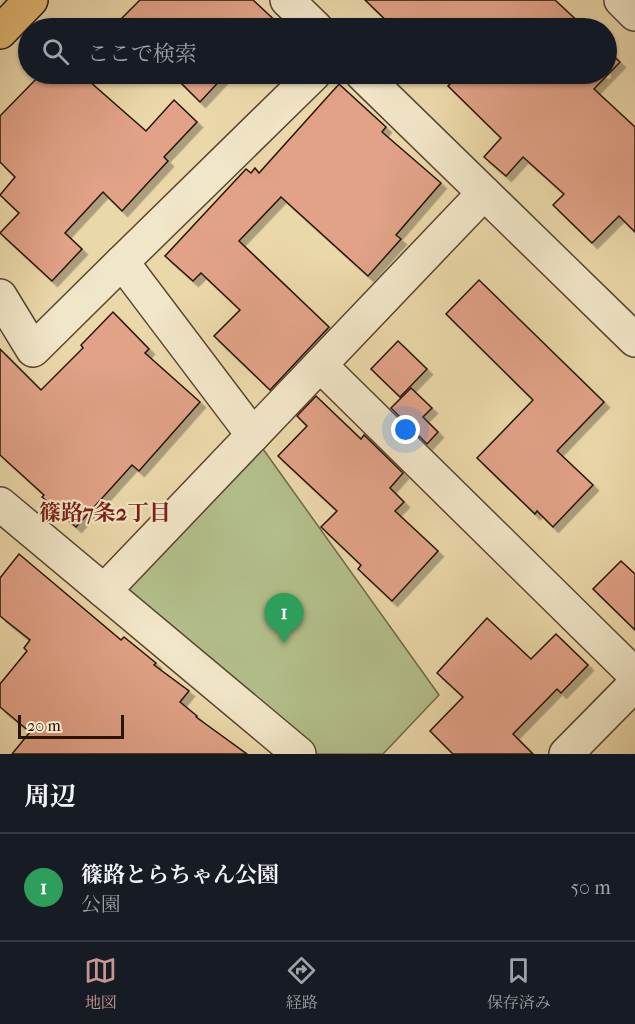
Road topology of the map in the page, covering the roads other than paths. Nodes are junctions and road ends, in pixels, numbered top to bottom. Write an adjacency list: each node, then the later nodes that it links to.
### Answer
1 (31, 0): 6 (main road)
2 (287, 0): 5 (street)
3 (621, 0): 4 (street)
4 (635, 14)
5 (306, 18)
6 (0, 32)
7 (304, 84): 10 (street)
8 (372, 84): 9 (street)
9 (484, 193): 12 (street); 13 (street)
10 (122, 262): 11 (street); 14 (street)
11 (0, 296)
12 (635, 340)
13 (320, 365): 14 (street); 17 (street)
14 (253, 435): 16 (street)
15 (0, 504): 16 (street)
16 (104, 591): 19 (street)
17 (635, 675)
18 (635, 684): 20 (street)
19 (299, 754)
20 (566, 754)

